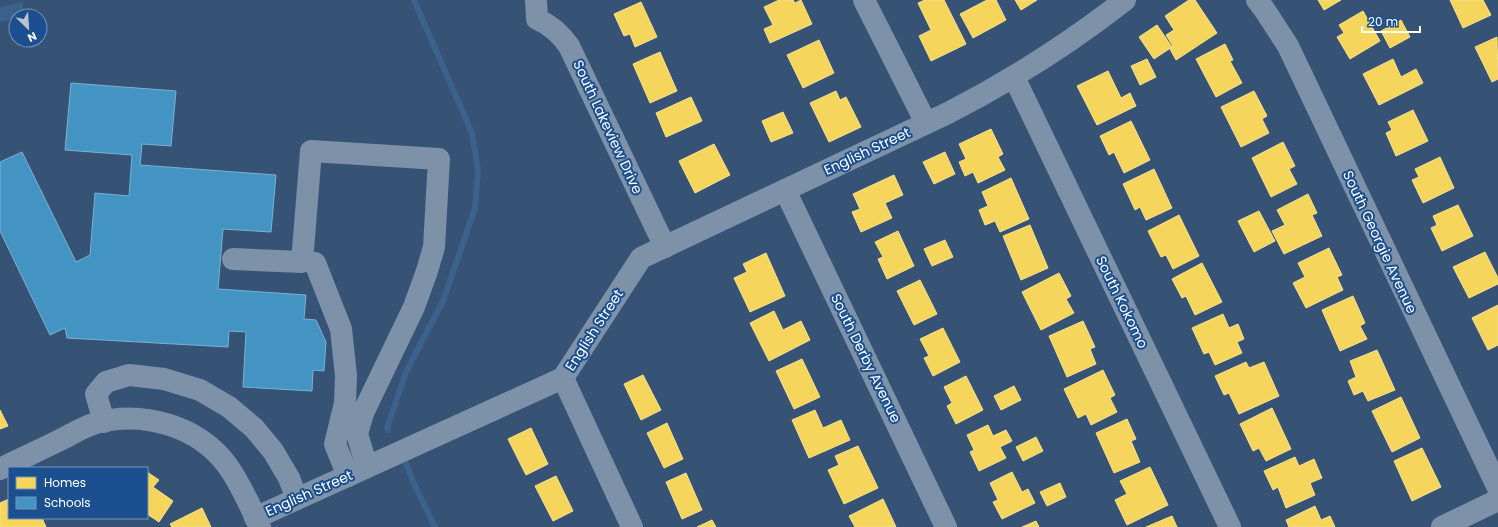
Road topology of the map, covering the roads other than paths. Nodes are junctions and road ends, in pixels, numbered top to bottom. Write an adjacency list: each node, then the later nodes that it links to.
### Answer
1 (864, 0): 6 (street)
2 (1125, 0): 5 (street, English Street)
3 (1257, 0): 15 (street, South Georgie Avenue)
4 (536, 10): 8 (street, South Lakeview Drive)
5 (1014, 77): 6 (street, English Street); 21 (street, South Kokomo)
6 (926, 123): 7 (street, English Street)
7 (785, 190): 8 (street, English Street); 20 (street, South Derby Avenue)
8 (664, 247): 11 (street, English Street)
9 (233, 259): 14 (street)
10 (315, 263): 14 (street)
11 (562, 378): 14 (street, English Street); 19 (street)
12 (104, 422): 13 (street, English Street); 16 (street); 18 (street, English Street)
13 (0, 469)
14 (358, 471): 16 (street, English Street)
15 (1498, 488)
16 (297, 499): 18 (street, English Street)
17 (1498, 500): 22 (street)
18 (258, 522)
19 (632, 527)
20 (946, 527)
21 (1230, 527)
22 (1442, 527)

